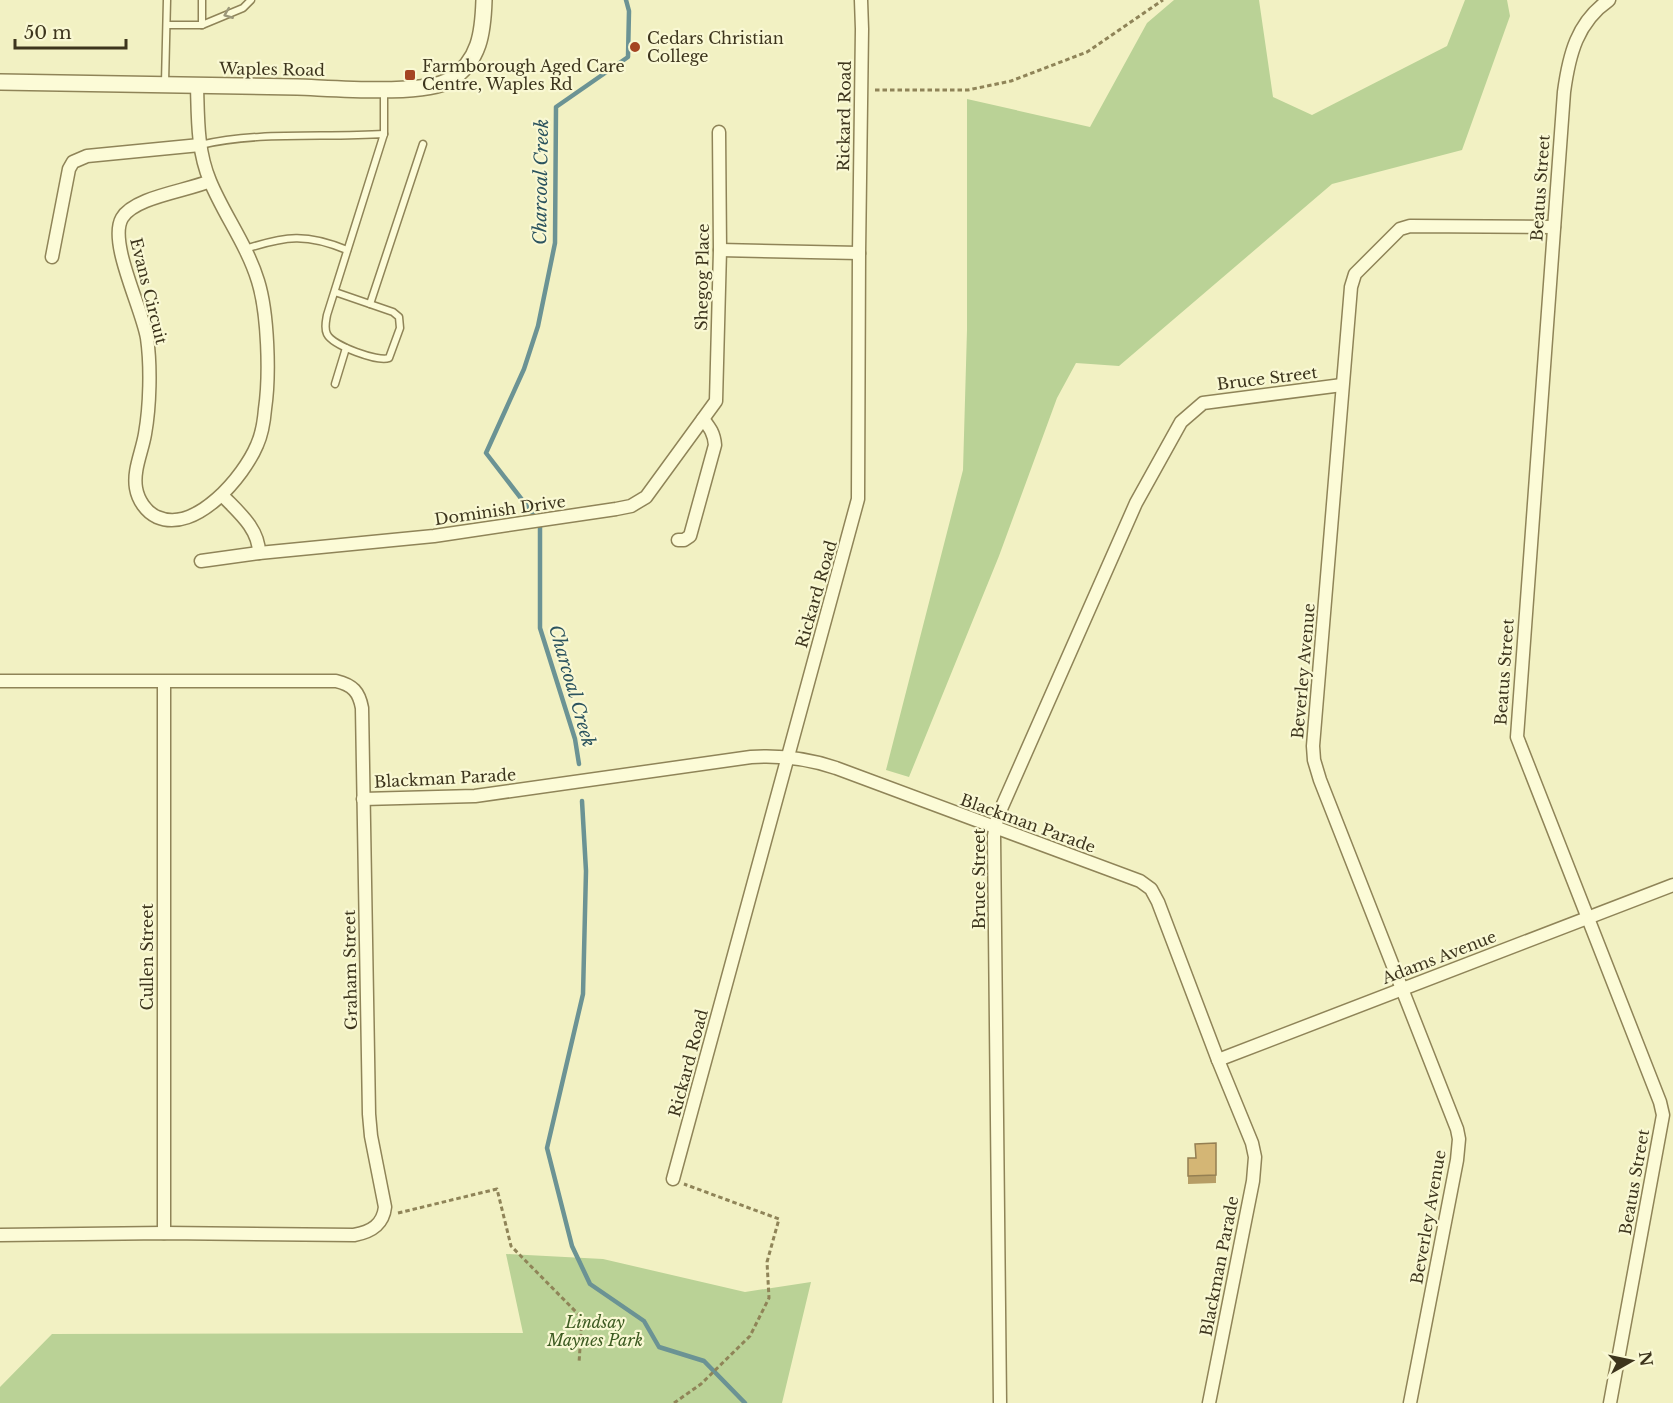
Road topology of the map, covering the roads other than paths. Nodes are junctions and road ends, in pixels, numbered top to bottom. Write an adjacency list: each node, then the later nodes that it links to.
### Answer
1 (167, 0): 7 (lane)
2 (202, 0): 8 (lane)
3 (251, 0): 8 (lane, one-way to 8)
4 (484, 0): 12 (street, Waples Road)
5 (861, 0): 22 (street, Rickard Road)
6 (1609, 0): 18 (street, Beatus Street)
7 (166, 25): 8 (lane); 10 (lane)
8 (202, 25)
9 (0, 82): 10 (street, Waples Road)
10 (165, 85): 11 (street, Waples Road)
11 (197, 86): 12 (street, Waples Road); 16 (street, Evans Circuit)
12 (384, 89): 14 (lane)
13 (719, 132): 21 (street, Shegog Place)
14 (384, 134): 16 (lane); 20 (lane)
15 (423, 144): 25 (lane)
16 (200, 145): 17 (street, Evans Circuit); 23 (street)
17 (210, 181): 19 (street, Evans Circuit); 30 (street, Evans Circuit)
18 (1554, 227): 28 (street, Beverley Avenue); 40 (street, Beatus Street)
19 (245, 249): 20 (lane); 30 (street, Evans Circuit)
20 (347, 250): 24 (lane)
21 (720, 250): 22 (street); 29 (street, Shegog Place)
22 (859, 253): 36 (street, Rickard Road)
23 (52, 257)
24 (334, 292): 25 (lane); 26 (lane)
25 (370, 304): 26 (lane)
26 (346, 348): 27 (lane)
27 (335, 384)
28 (1342, 385): 38 (street, Bruce Street); 41 (street, Beverley Avenue)
29 (704, 419): 31 (street); 32 (street, Dominish Drive)
30 (222, 495): 32 (street)
31 (678, 540)
32 (259, 553): 33 (street, Dominish Drive)
33 (201, 561)
34 (0, 681): 35 (street, Graham Street)
35 (164, 682): 37 (street, Graham Street); 44 (street, Cullen Street)
36 (788, 756): 37 (street, Blackman Parade); 38 (street, Blackman Parade); 43 (street, Rickard Road)
37 (363, 799): 44 (street, Graham Street)
38 (995, 828): 42 (street, Blackman Parade); 46 (street, Bruce Street)
39 (1673, 885): 40 (street, Adams Avenue)
40 (1588, 917): 41 (street, Adams Avenue); 49 (street, Beatus Street)
41 (1403, 989): 42 (street, Adams Avenue); 48 (street, Beverley Avenue)
42 (1218, 1060): 47 (street, Blackman Parade)
43 (673, 1179)
44 (164, 1233): 45 (street)
45 (0, 1235)
46 (1000, 1403)
47 (1209, 1403)
48 (1410, 1403)
49 (1610, 1403)

